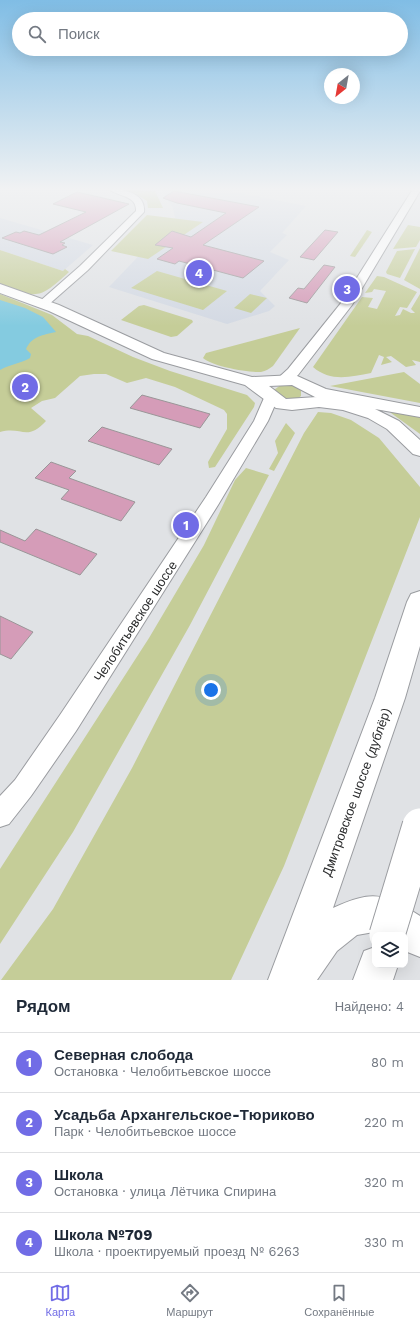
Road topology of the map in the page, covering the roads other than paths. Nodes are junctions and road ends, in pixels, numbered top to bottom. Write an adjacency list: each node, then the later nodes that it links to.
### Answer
1 (117, 235): 4 (street)
2 (389, 235): 5 (street)
3 (0, 288): 4 (street, Челобитьевское шоссе)
4 (43, 304): 5 (street, Челобитьевское шоссе)
5 (286, 385): 6 (street, Челобитьевское шоссе); 6 (street, Челобитьевское шоссе); 7 (street, Челобитьевское шоссе); 8 (street, Челобитьевское шоссе)
6 (292, 404): 8 (street, Челобитьевское шоссе); 9 (street, Челобитьевское шоссе)
7 (420, 412)
8 (261, 421): 13 (street, Челобитьевское шоссе)
9 (420, 450)
10 (420, 602): 12 (main road, Дмитровское шоссе (дублёр))
11 (420, 648): 12 (main road)
12 (390, 698): 18 (main road, Дмитровское шоссе (дублёр))
13 (0, 815)
14 (420, 826): 15 (main road, bridge)
15 (388, 932)
16 (420, 938): 19 (main road)
17 (377, 968): 20 (main road)
18 (288, 980)
19 (294, 980)
20 (373, 980)

